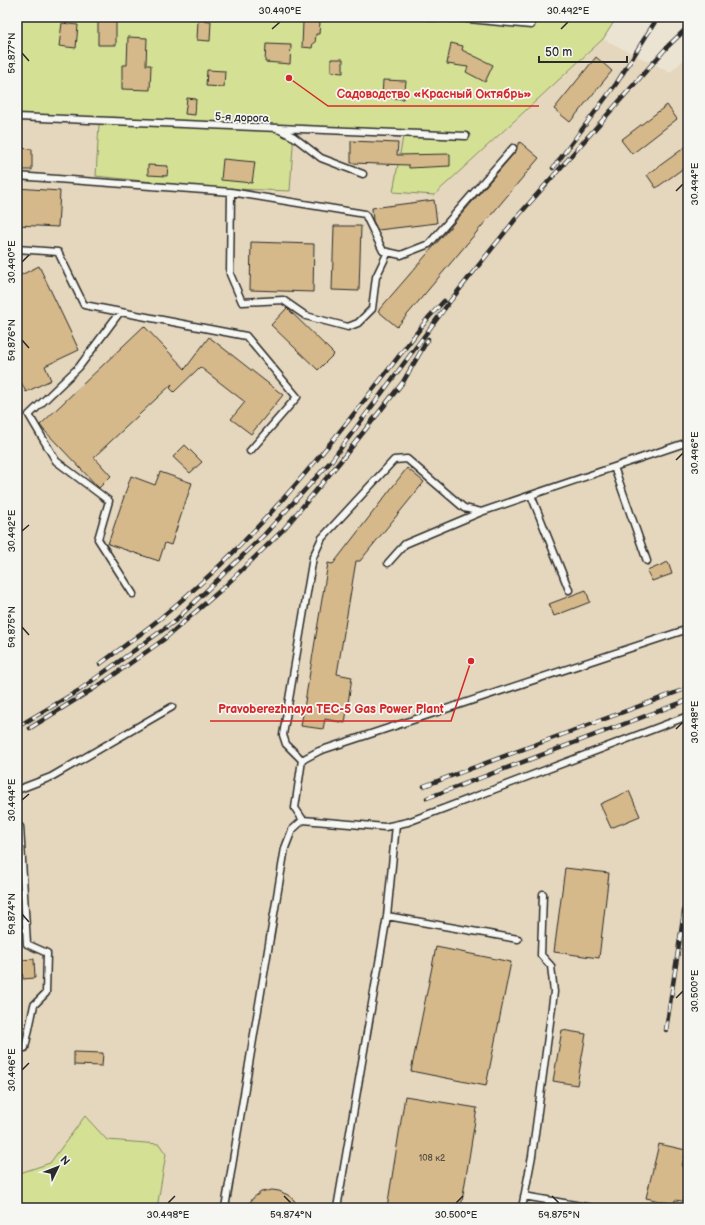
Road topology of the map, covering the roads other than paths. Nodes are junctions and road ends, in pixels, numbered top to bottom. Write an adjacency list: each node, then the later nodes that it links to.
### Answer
1 (431, 17): 2 (lane)
2 (459, 18): 3 (lane)
3 (531, 25)
4 (17, 117): 5 (lane, 5-я дорога)
5 (276, 128): 6 (lane, 5-я дорога); 8 (lane)
6 (466, 136)
7 (513, 148): 12 (lane)
8 (363, 174)
9 (17, 176): 10 (lane)
10 (231, 192): 12 (lane); 12 (lane)
11 (17, 249): 13 (lane)
12 (388, 252)
13 (120, 312): 15 (lane); 22 (lane)
14 (688, 442): 16 (lane)
15 (250, 451)
16 (614, 467): 17 (lane); 19 (lane)
17 (531, 496): 18 (lane); 21 (lane)
18 (481, 512): 20 (lane); 26 (lane)
19 (647, 561)
20 (388, 563)
21 (569, 590)
22 (133, 594)
23 (688, 629): 26 (lane)
24 (172, 708): 27 (lane)
25 (688, 716): 29 (lane)
26 (302, 760): 28 (lane)
27 (17, 790)
28 (304, 820): 29 (lane); 36 (lane)
29 (396, 825): 32 (lane)
30 (17, 828): 34 (lane)
31 (543, 894): 35 (lane)
32 (387, 916): 33 (lane); 37 (lane)
33 (518, 939)
34 (17, 1048)
35 (524, 1196): 38 (lane); 39 (lane)
36 (225, 1208)
37 (337, 1208)
38 (522, 1208)
39 (592, 1208)

